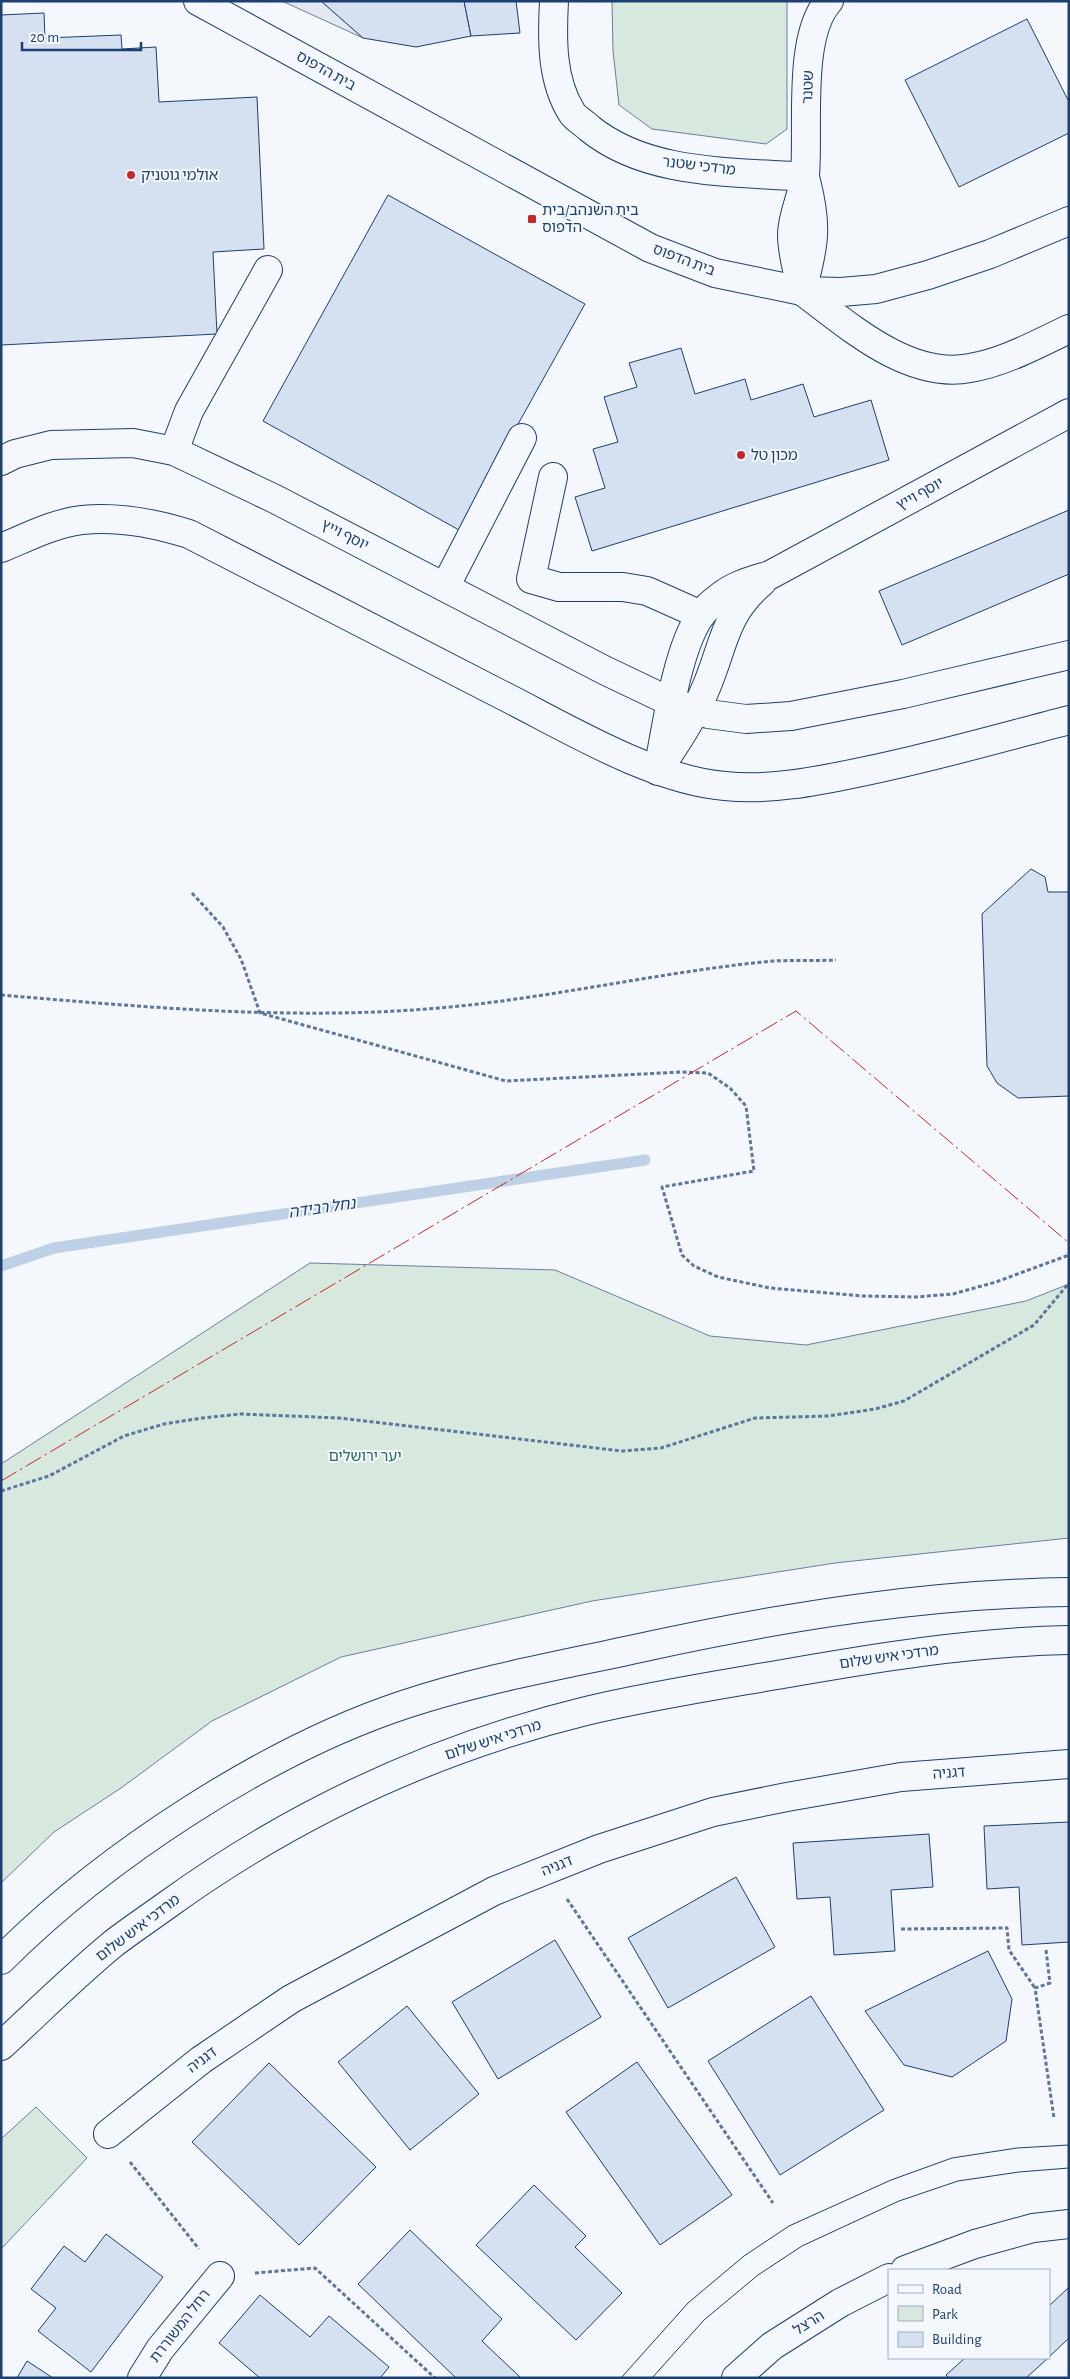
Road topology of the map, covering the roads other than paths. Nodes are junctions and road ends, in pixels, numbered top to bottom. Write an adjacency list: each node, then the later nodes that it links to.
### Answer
1 (198, 1): 7 (main road, בית הדפוס)
2 (554, 1): 4 (main road, מרדכי שטנר)
3 (829, 1): 4 (main road, שטנר)
4 (805, 178): 7 (main road)
5 (1069, 220): 7 (main road, בית הדפוס)
6 (268, 270): 11 (main road)
7 (802, 291): 8 (main road)
8 (1069, 329)
9 (1069, 413): 15 (main road, יוסף וייץ)
10 (522, 438): 16 (main road)
11 (174, 451): 12 (main road, יוסף וייץ); 16 (main road, יוסף וייץ)
12 (1, 461)
13 (553, 477): 17 (main road)
14 (1, 548): 22 (main road)
15 (770, 575): 17 (main road, יוסף וייץ); 20 (main road, יוסף וייץ)
16 (446, 587): 19 (main road, יוסף וייץ)
17 (701, 615): 19 (main road, יוסף וייץ)
18 (1069, 655): 20 (main road)
19 (671, 702): 20 (main road, יוסף וייץ); 22 (main road, יוסף וייץ)
20 (696, 711): 22 (main road, יוסף וייץ)
21 (1069, 720): 22 (main road)
22 (658, 771)
23 (1069, 1592): 26 (main road)
24 (1069, 1640): 27 (main road, מרדכי איש שלום)
25 (1069, 1764): 28 (main road, דגניה)
26 (1, 1960)
27 (1, 2046)
28 (108, 2134)
29 (1069, 2224): 30 (main road)
30 (908, 2269)
31 (220, 2276): 33 (main road, רחל המשוררת)
32 (888, 2279): 34 (main road, הרצל)
33 (142, 2378)
34 (736, 2378)

